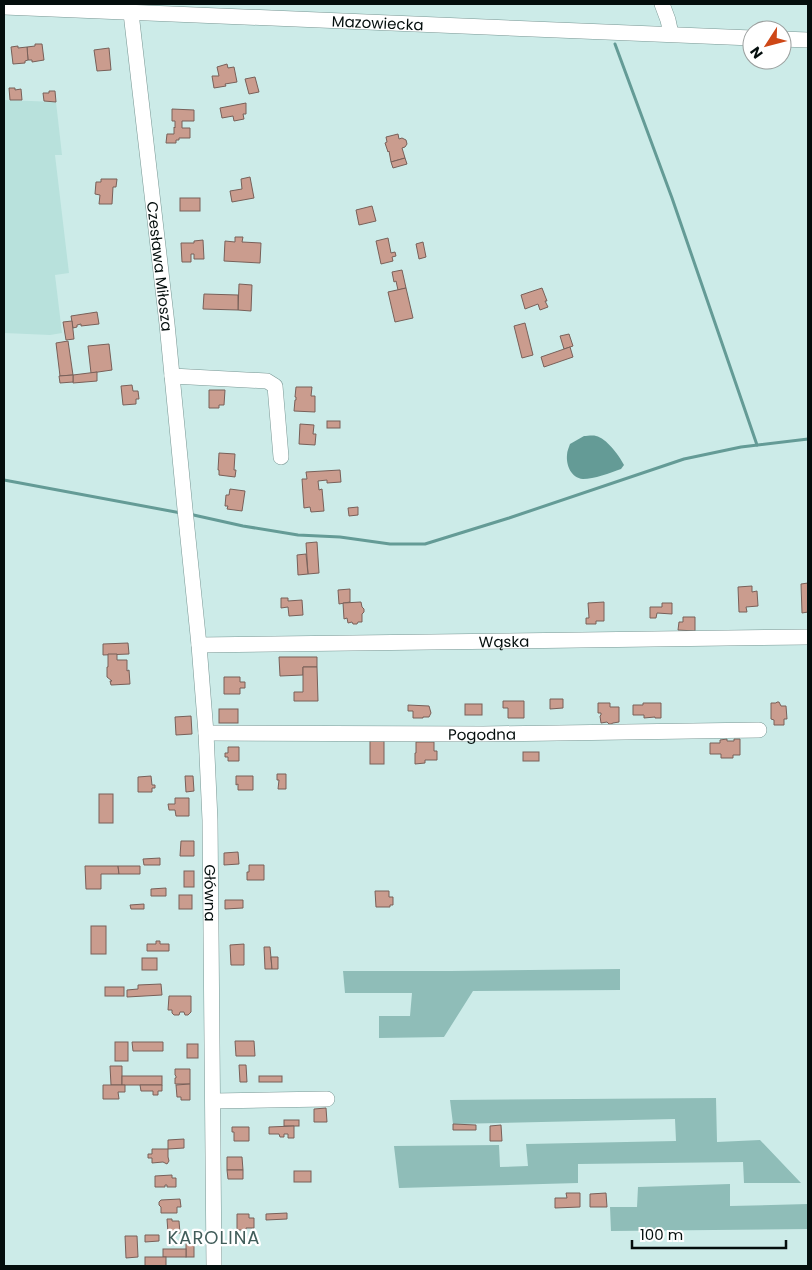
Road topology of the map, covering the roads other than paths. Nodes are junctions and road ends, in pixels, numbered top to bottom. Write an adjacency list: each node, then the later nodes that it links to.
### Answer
1 (662, 4): 4 (street)
2 (4, 7): 3 (street, Mazowiecka)
3 (131, 13): 4 (street, Mazowiecka); 8 (street, Czesława Miłosza)
4 (671, 34): 5 (street, Mazowiecka)
5 (742, 38)
6 (792, 39): 7 (street)
7 (808, 40)
8 (172, 376): 9 (street); 10 (street, Czesława Miłosza)
9 (281, 456)
10 (185, 514): 12 (street, Główna)
11 (808, 637): 12 (street, Wąska)
12 (199, 645): 14 (street, Główna)
13 (759, 730): 14 (street, Pogodna)
14 (206, 733): 16 (street, Główna)
15 (327, 1100): 16 (street)
16 (214, 1101): 17 (street, Główna)
17 (214, 1266)

